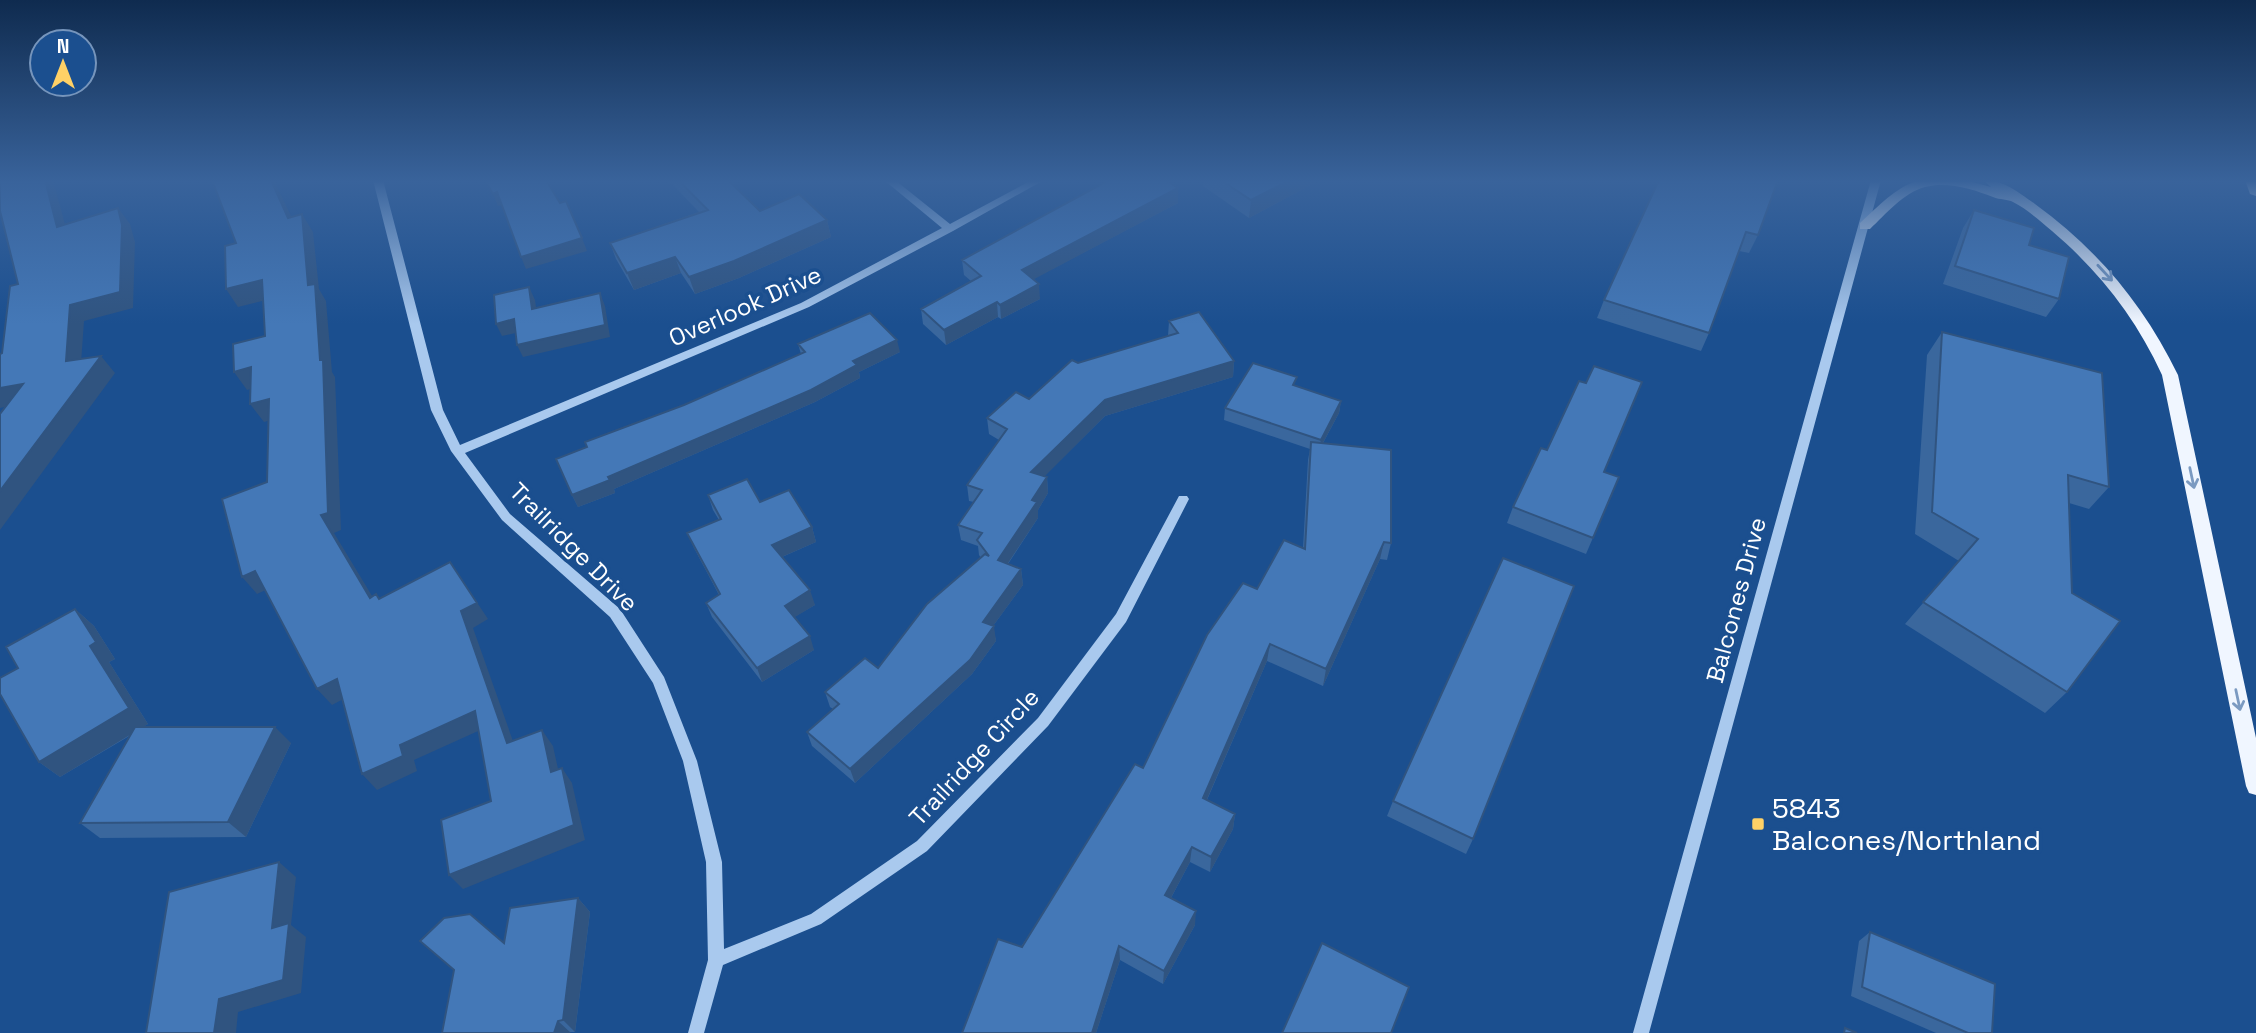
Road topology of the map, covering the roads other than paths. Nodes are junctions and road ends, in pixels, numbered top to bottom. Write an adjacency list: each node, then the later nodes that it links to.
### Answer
1 (390, 228): 5 (street, Trailridge Drive)
2 (1863, 228): 10 (street, Balcones Drive)
3 (2056, 228): 7 (main road, one-way to 7)
4 (950, 229): 5 (street, Overlook Drive)
5 (457, 451): 8 (street, Trailridge Drive)
6 (1183, 499): 8 (street, Trailridge Circle)
7 (2256, 786)
8 (716, 960): 9 (street, Trailridge Drive)
9 (696, 1033)
10 (1641, 1033)

